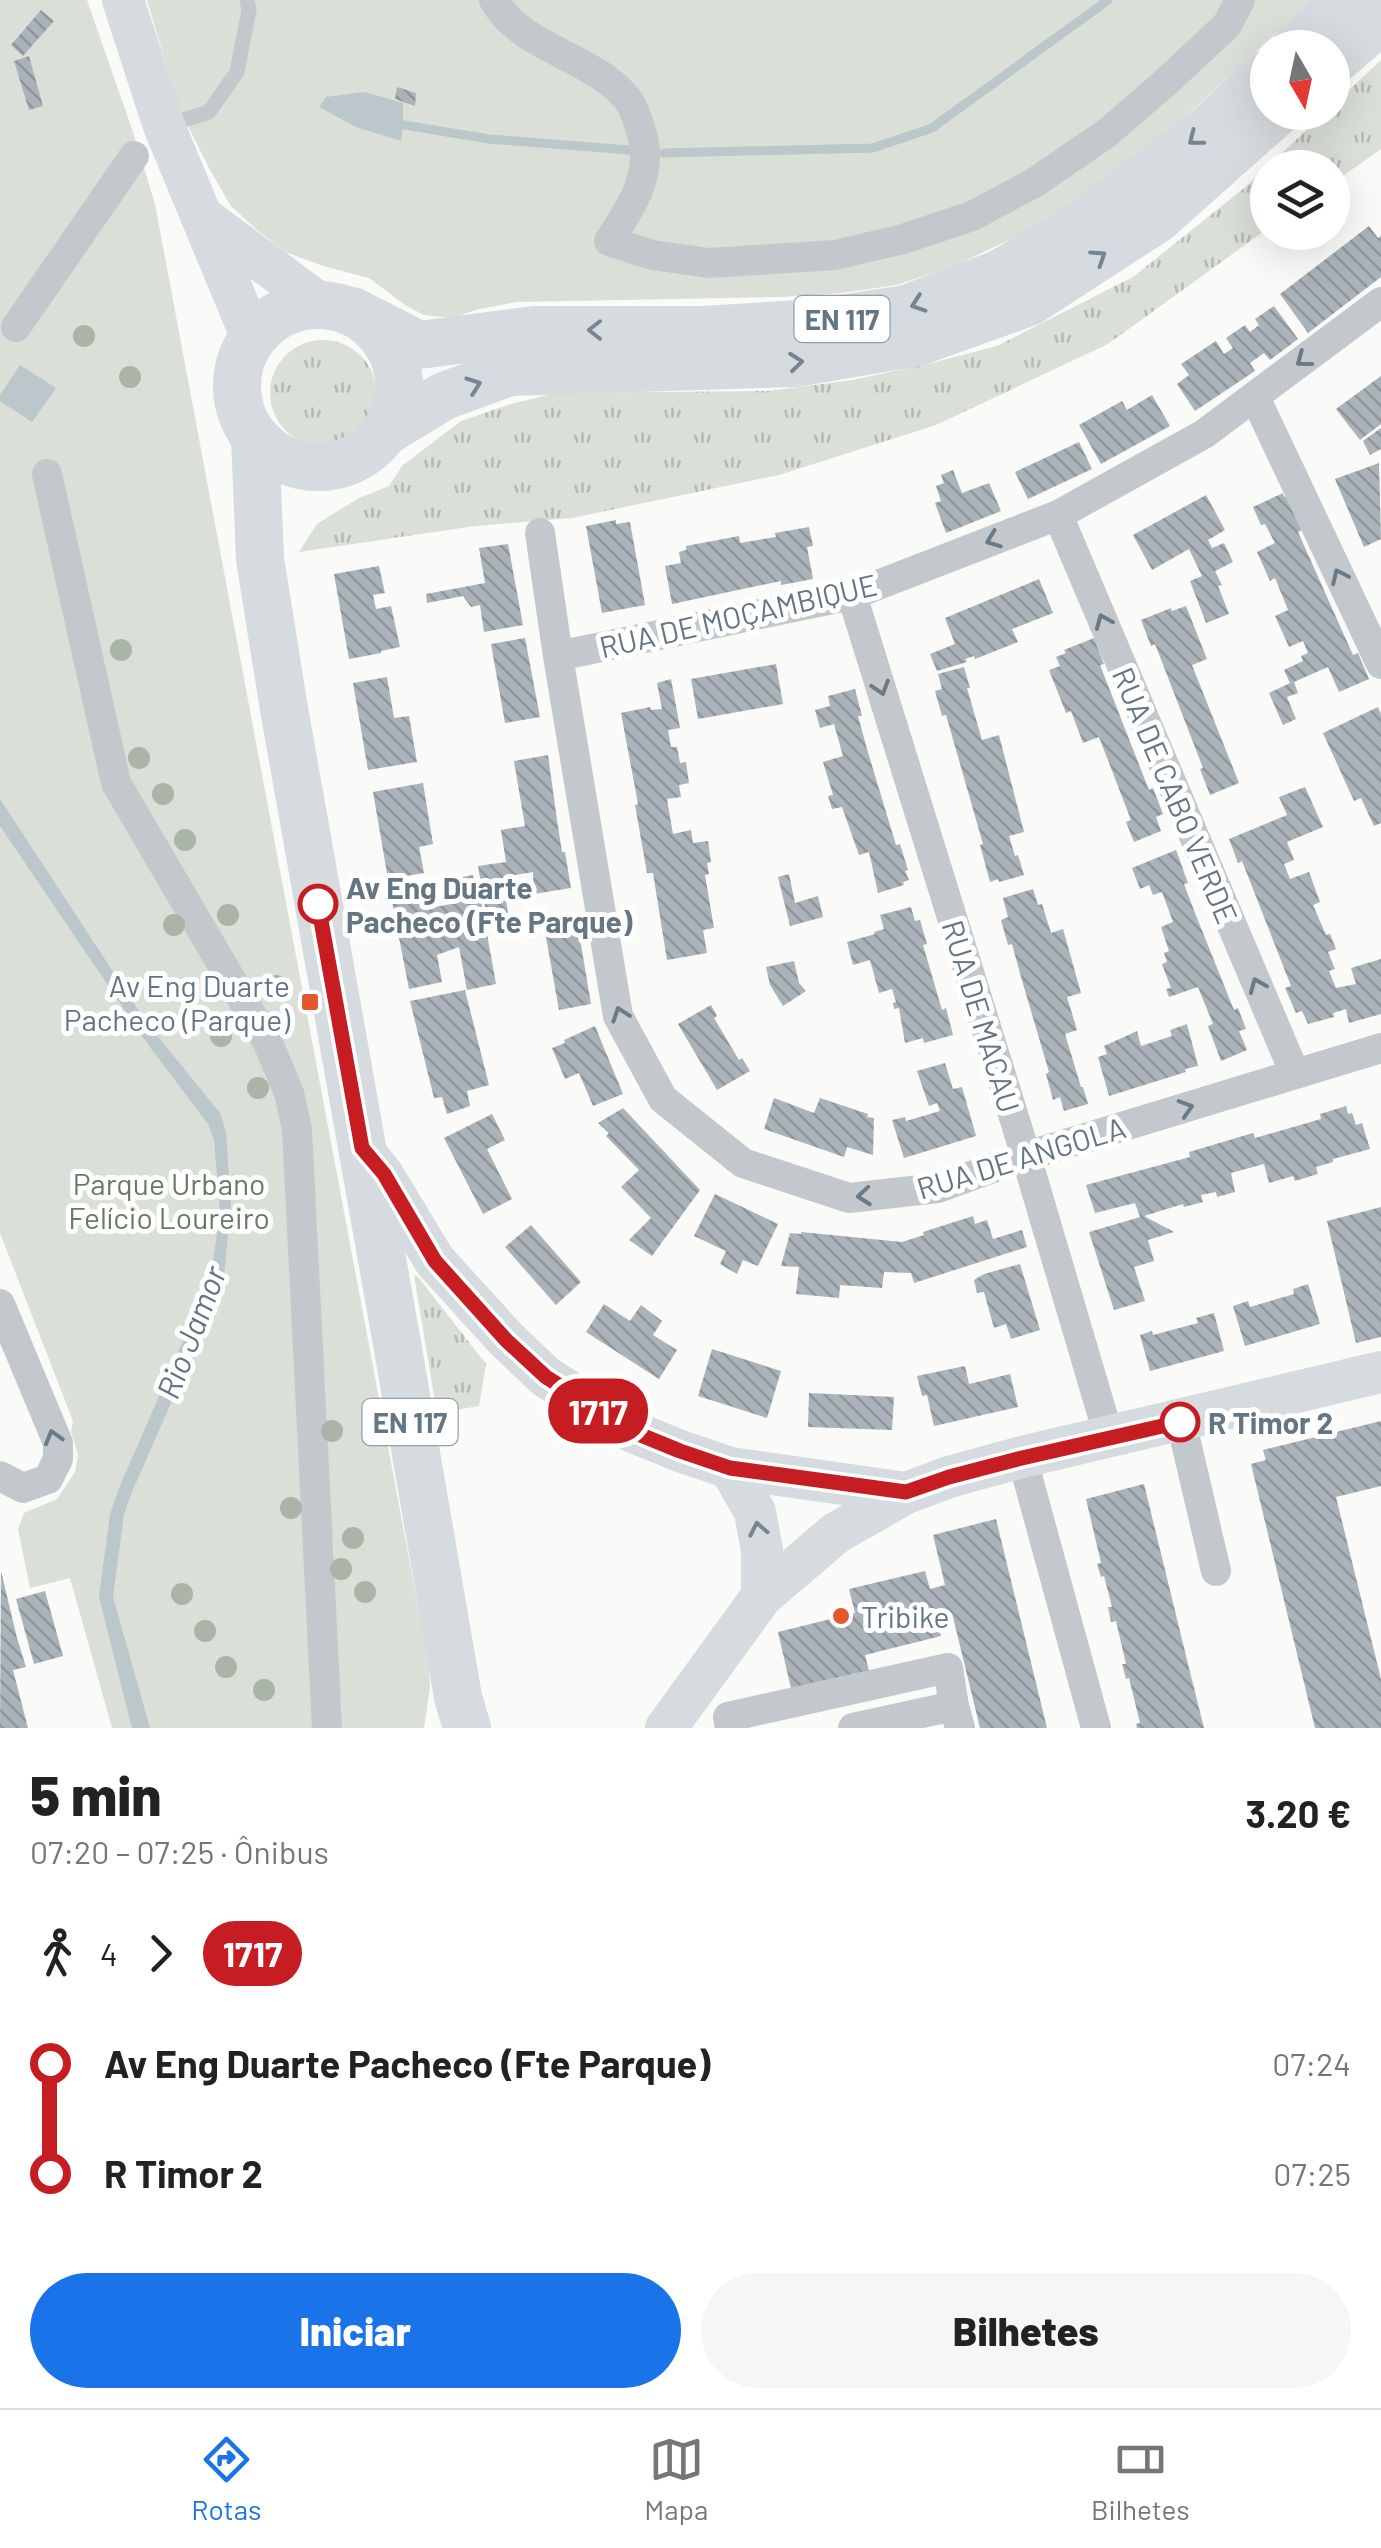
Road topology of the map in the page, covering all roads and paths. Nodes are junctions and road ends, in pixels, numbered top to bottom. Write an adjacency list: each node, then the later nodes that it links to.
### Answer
1 (123, 0): 10 (street)
2 (246, 0): 10 (lane)
3 (494, 0): 4 (street)
4 (1240, 0)
5 (1346, 0): 7 (main road)
6 (1381, 20): 8 (main road)
7 (1314, 30)
8 (1350, 48)
9 (1250, 91): 15 (main road, EN 117, one-way to 15)
10 (164, 126): 13 (street)
11 (1258, 130): 19 (main road, EN 117, one-way to 11)
12 (134, 156): 16 (street)
13 (200, 216): 15 (street); 17 (street)
14 (1381, 302): 18 (street, RUA DE MOÇAMBIQUE, one-way to 18)
15 (336, 308): 17 (main road); 19 (main road)
16 (16, 326)
17 (252, 338): 20 (main road, EN 117)
18 (1255, 397): 23 (street, RUA DE MOÇAMBIQUE); 28 (street, one-way to 18)
19 (388, 430): 21 (main road, EN 117)
20 (256, 438): 21 (main road); 25 (main road, EN 117)
21 (340, 464): 25 (main road, EN 117)
22 (46, 474): 45 (street)
23 (1058, 515): 26 (street, RUA DE MOÇAMBIQUE, one-way to 26); 30 (street, RUA DE CABO VERDE, one-way to 23)
24 (540, 533): 27 (street, RUA DE ANGOLA)
25 (260, 559): 31 (main road, EN 117)
26 (852, 595): 27 (street, RUA DE MOÇAMBIQUE); 32 (street, RUA DE MACAU, one-way to 32)
27 (558, 656): 32 (street, RUA DE ANGOLA, one-way to 27)
28 (1381, 664)
29 (1381, 1048): 30 (street, RUA DE ANGOLA)
30 (1295, 1074): 32 (street, RUA DE ANGOLA, one-way to 30)
31 (362, 1148): 38 (street); 44 (main road, EN 117)
32 (1026, 1156): 36 (street, RUA DE MACAU)
33 (0, 1304): 39 (street, one-way to 33)
34 (1381, 1372): 35 (street)
35 (1180, 1422): 36 (street); 41 (street)
36 (1109, 1438): 37 (street)
37 (1022, 1458): 40 (street); 49 (street)
38 (730, 1468): 40 (street); 42 (street, one-way to 38)
39 (0, 1476)
40 (906, 1492): 42 (street)
41 (1216, 1572)
42 (762, 1596): 46 (street)
43 (957, 1717): 47 (street); 48 (street)
44 (458, 1718)
45 (327, 1728)
46 (666, 1728)
47 (730, 1728)
48 (853, 1728)
49 (1096, 1728)

